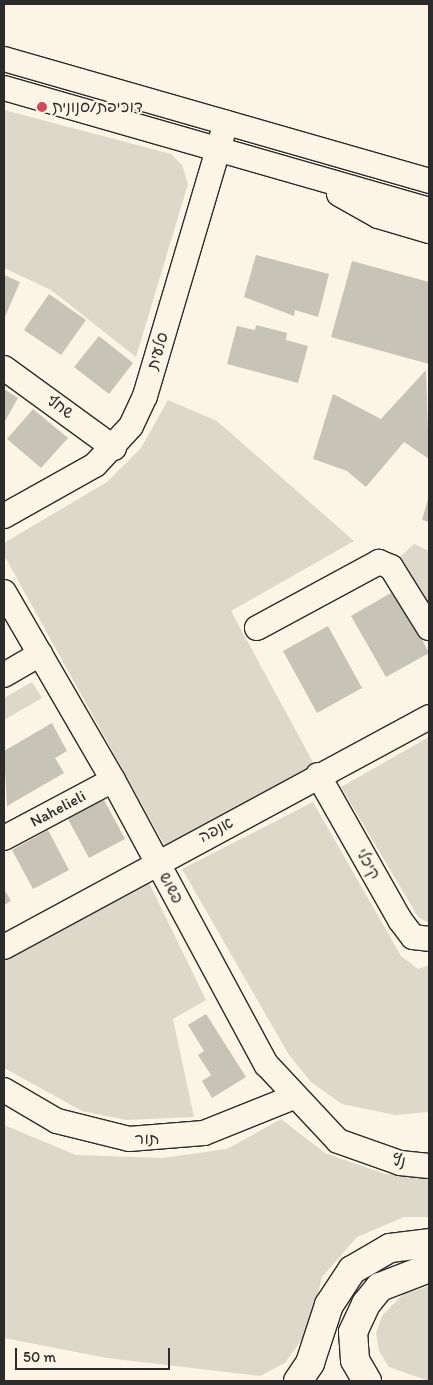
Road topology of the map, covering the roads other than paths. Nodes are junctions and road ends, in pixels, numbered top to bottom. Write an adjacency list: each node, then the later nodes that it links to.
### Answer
1 (4, 59): 3 (street)
2 (4, 88): 4 (street)
3 (226, 123): 4 (street, סלעית); 6 (street)
4 (219, 149): 5 (street); 10 (street, סלעית)
5 (305, 174): 7 (street); 8 (street)
6 (429, 181)
7 (429, 210)
8 (429, 231)
9 (4, 368): 10 (street, שחף)
10 (114, 448): 11 (street, סלעית)
11 (4, 516)
12 (4, 592): 15 (street, פשוש)
13 (257, 628): 14 (street)
14 (429, 628)
15 (40, 654): 16 (street); 19 (street, פשוש)
16 (4, 675)
17 (429, 717): 18 (street, אנפה)
18 (318, 775): 21 (street, אנפה); 22 (street, קיכלי)
19 (112, 780): 20 (street, Nahelieli); 21 (street, פשוש)
20 (4, 838)
21 (157, 862): 23 (street, אנפה); 25 (street, פשוש)
22 (429, 939)
23 (4, 947)
24 (4, 1090): 25 (street, תור)
25 (294, 1097): 26 (street, פשוש)
26 (369, 1154): 27 (street, נץ)
27 (429, 1166)
28 (429, 1243): 30 (highway)
29 (429, 1268): 31 (highway)
30 (298, 1381)
31 (367, 1381)

